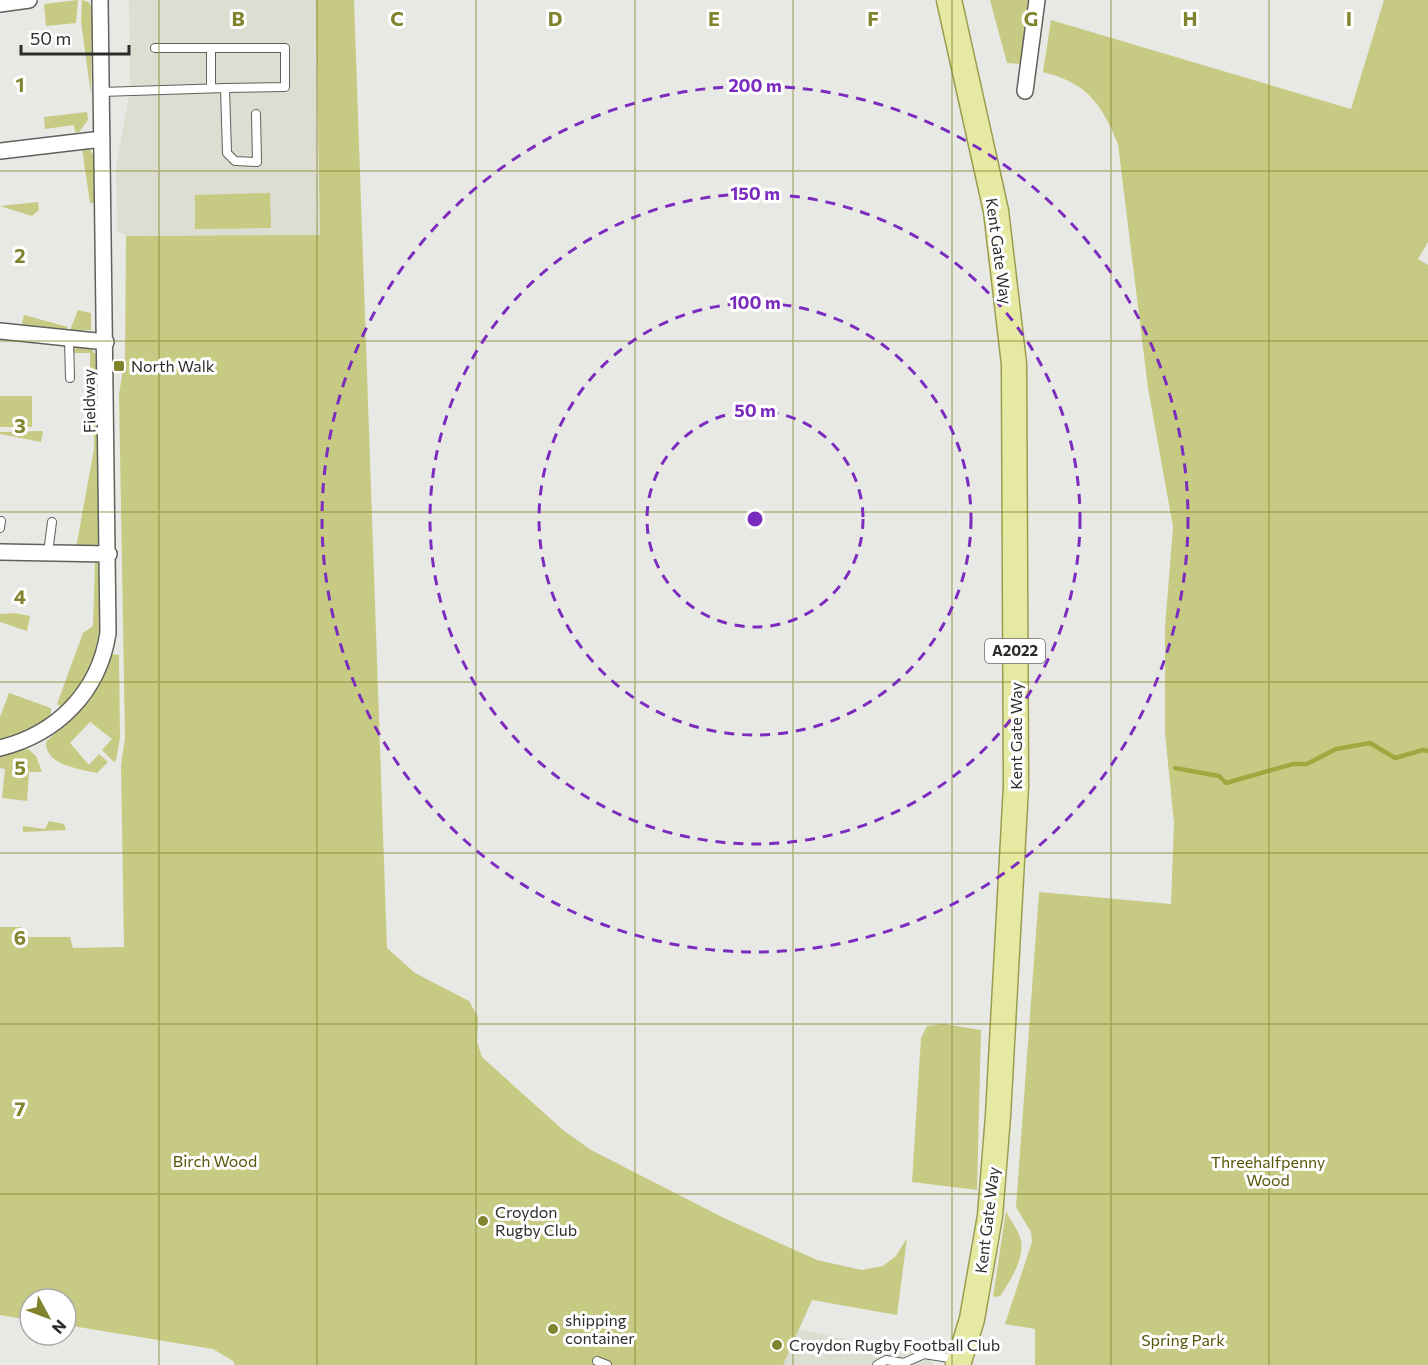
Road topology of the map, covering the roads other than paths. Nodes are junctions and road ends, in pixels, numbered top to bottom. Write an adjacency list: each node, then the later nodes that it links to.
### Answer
1 (29, 0): 5 (street)
2 (100, 0): 11 (street, Fieldway)
3 (949, 0): 25 (main road, Kent Gate Way / A2022)
4 (1037, 0): 10 (street)
5 (0, 2)
6 (155, 48): 7 (lane)
7 (211, 48): 8 (lane); 9 (lane)
8 (211, 88): 9 (lane); 11 (lane)
9 (225, 88): 12 (lane)
10 (1025, 91)
11 (101, 92): 13 (street, Fieldway)
12 (256, 114)
13 (102, 139): 14 (street); 17 (street, Fieldway)
14 (0, 151)
15 (0, 331): 16 (street)
16 (69, 340): 17 (street); 18 (lane)
17 (106, 342): 22 (street, Fieldway)
18 (70, 378)
19 (52, 522): 21 (lane)
20 (0, 552): 21 (street)
21 (48, 553): 22 (street)
22 (109, 554): 23 (street, Fieldway)
23 (0, 748)
24 (597, 1361): 26 (lane)
25 (959, 1362): 27 (lane)
26 (607, 1365)
27 (877, 1365)

